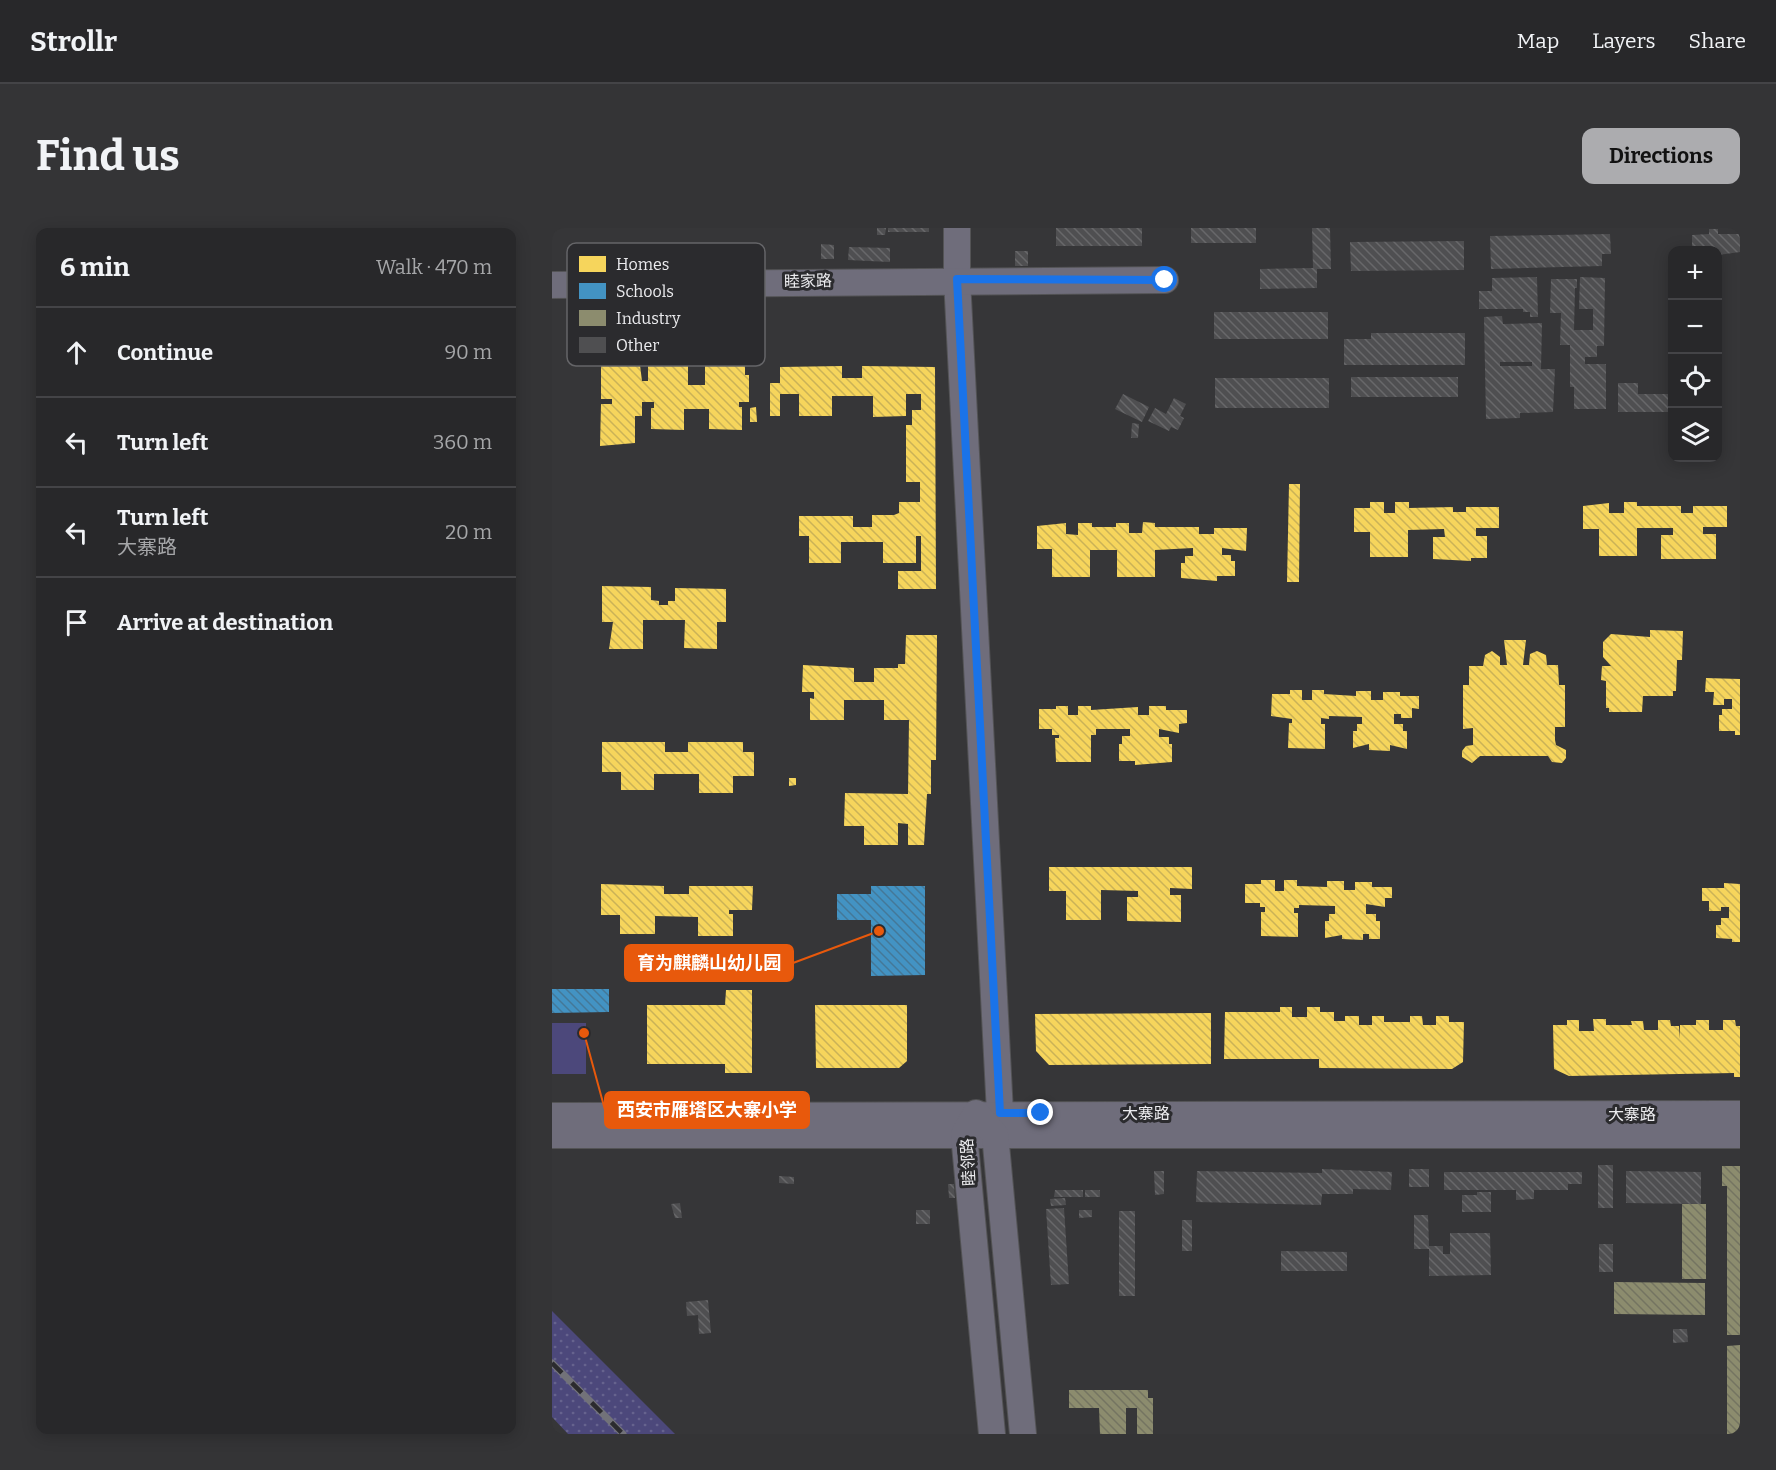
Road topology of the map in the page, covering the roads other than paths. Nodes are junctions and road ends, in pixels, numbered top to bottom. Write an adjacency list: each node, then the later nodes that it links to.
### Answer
1 (957, 228): 2 (main road)
2 (957, 279): 3 (main road, 睦家路); 4 (main road, 睦家路); 9 (main road)
3 (1165, 280)
4 (765, 282)
5 (552, 285): 6 (main road, 睦家路)
6 (567, 285)
7 (1740, 1114): 9 (main road, 大寨路)
8 (552, 1116): 9 (main road, 大寨路)
9 (984, 1124): 10 (main road, 大寨路); 11 (main road, 大寨路); 12 (main road, 睦邻路); 13 (main road, 睦邻路)
10 (552, 1135)
11 (1740, 1135)
12 (992, 1434)
13 (1023, 1434)

